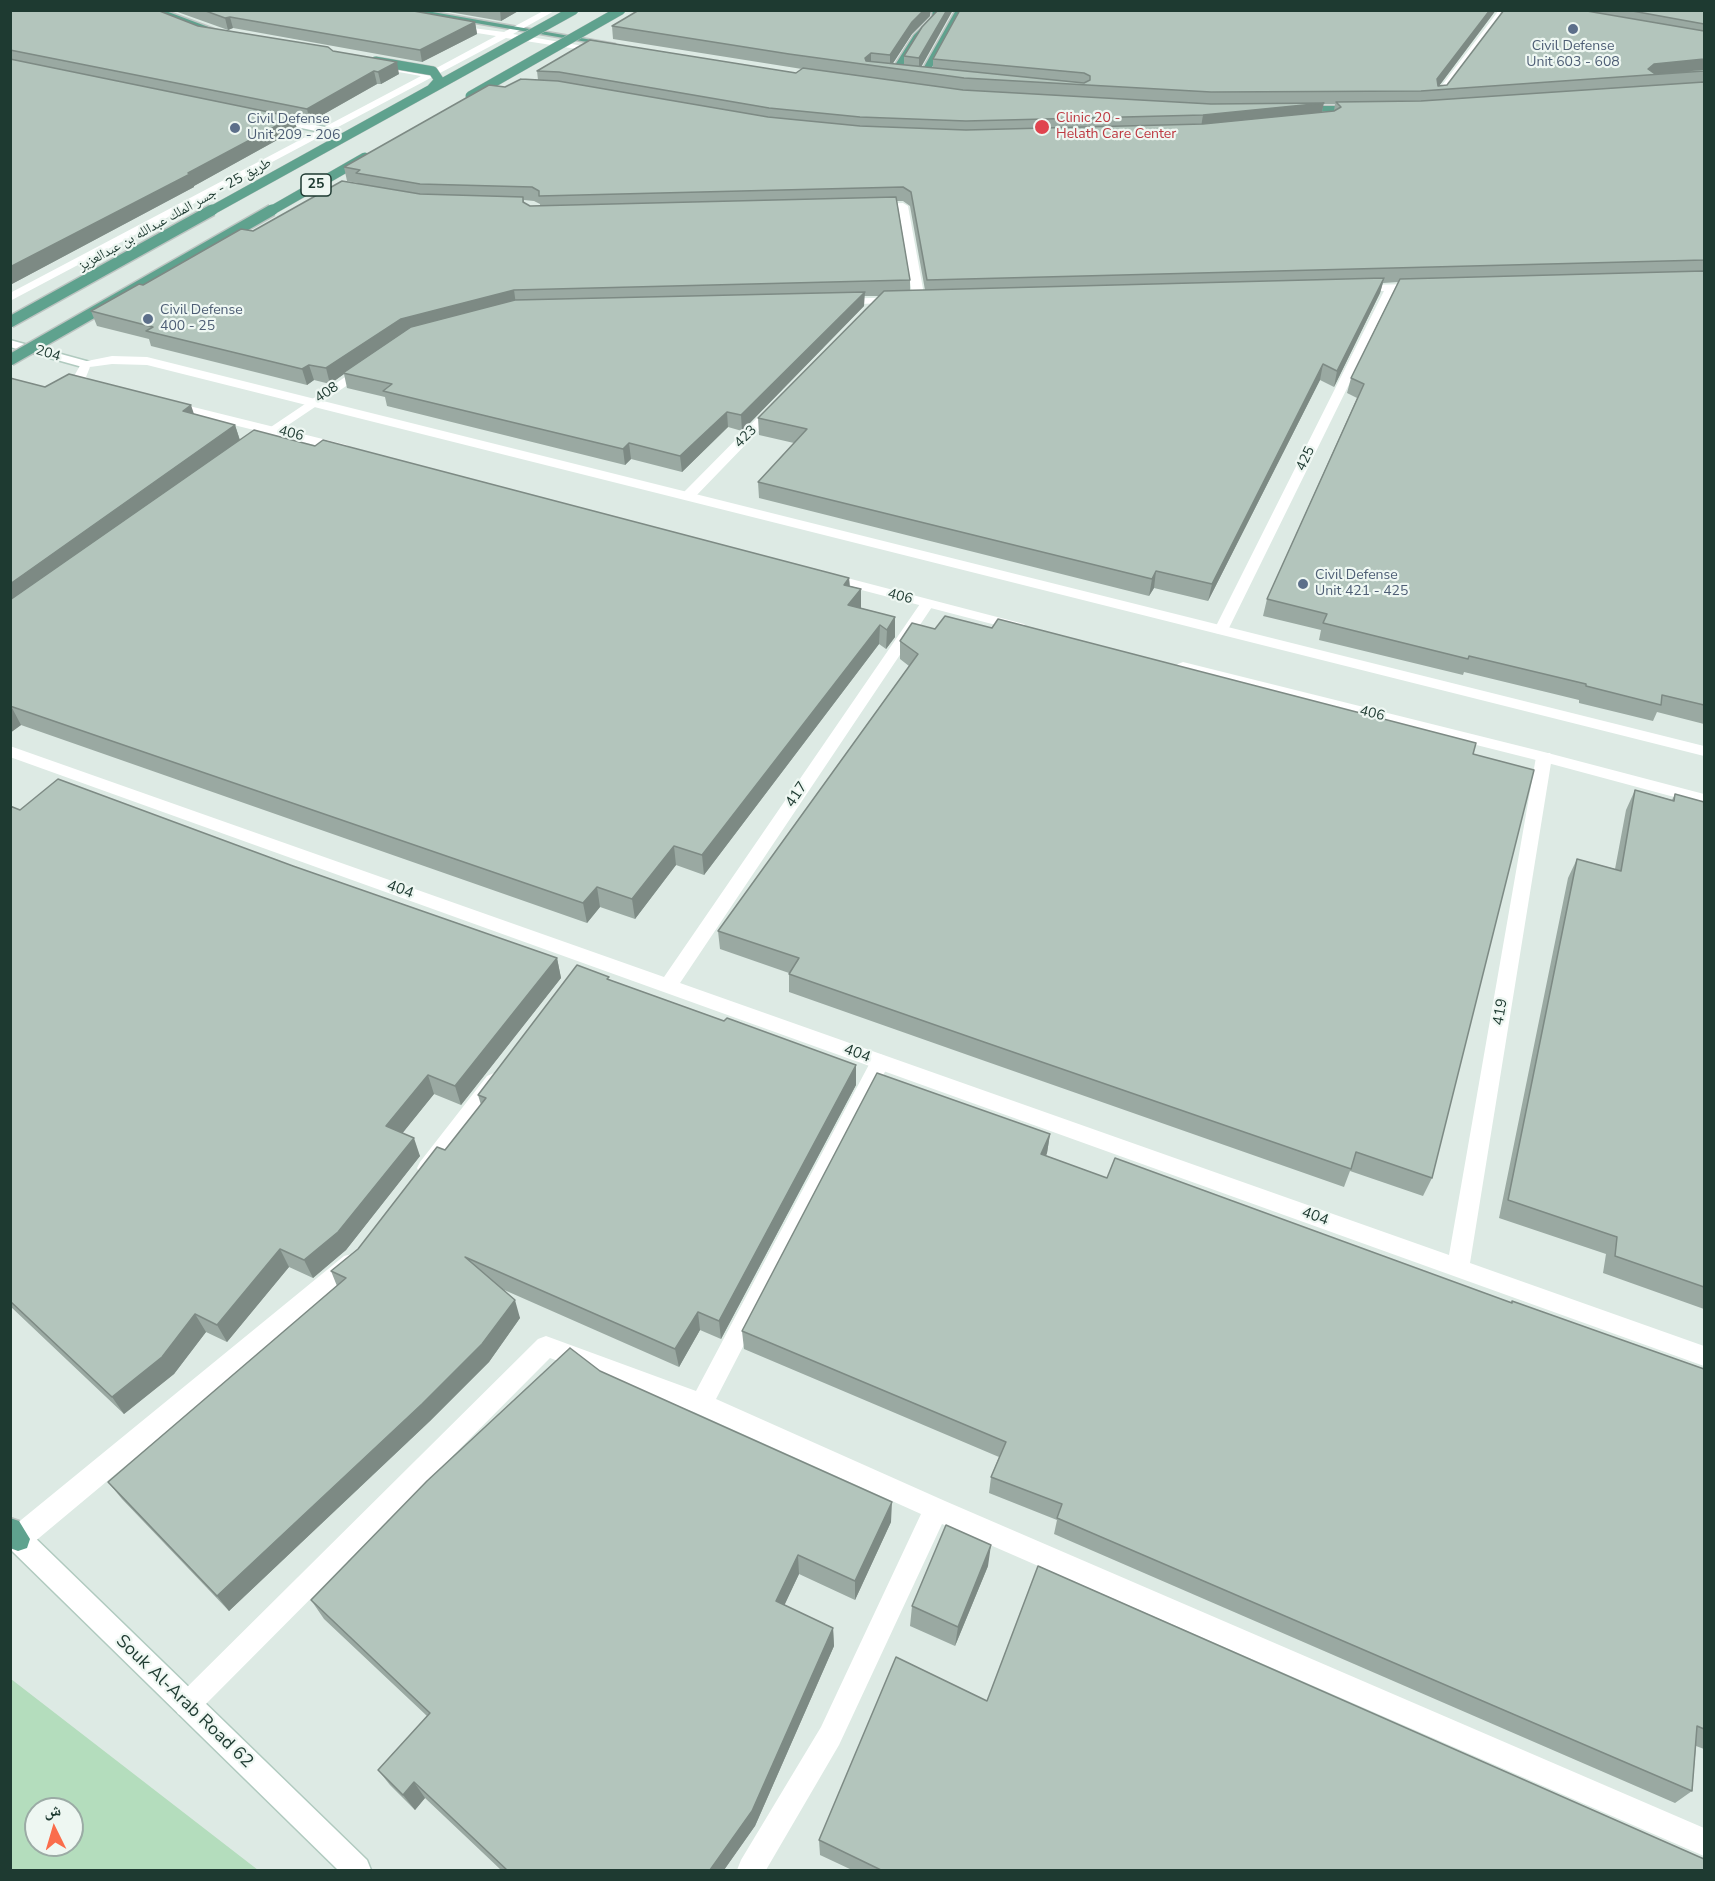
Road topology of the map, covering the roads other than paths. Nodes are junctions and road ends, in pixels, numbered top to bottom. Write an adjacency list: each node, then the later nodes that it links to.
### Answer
1 (139, 10): 14 (street)
2 (154, 10): 14 (main road)
3 (552, 10): 11 (street)
4 (574, 10): 21 (main road, طريق 25 - جسر الملك عبدالله بن عبدالعزيز / 25, bridge)
5 (621, 10): 23 (main road, bridge)
6 (937, 10): 19 (main road)
7 (960, 10): 19 (main road)
8 (1503, 10): 25 (street)
9 (402, 14): 12 (main road); 15 (street)
10 (512, 17): 11 (main road)
11 (532, 21): 12 (street); 13 (main road)
12 (516, 30): 15 (main road); 18 (street)
13 (601, 32)
14 (230, 37)
15 (623, 50)
16 (366, 62): 18 (street); 21 (main road, bridge)
17 (883, 72): 19 (main road)
18 (430, 75): 33 (street)
19 (908, 75): 20 (main road)
20 (933, 77)
21 (431, 89): 45 (main road, طريق 25 - جسر الملك عبدالله بن عبدالعزيز / 25, bridge)
22 (497, 90): 23 (main road, bridge)
23 (474, 94): 27 (main road, bridge)
24 (1451, 94): 25 (main road)
25 (1439, 95): 26 (main road)
26 (1429, 96)
27 (463, 100)
28 (1290, 109): 29 (main road)
29 (1371, 109)
30 (255, 116): 33 (street)
31 (1363, 116): 32 (main road)
32 (1330, 120)
33 (325, 130): 41 (street)
34 (371, 153): 48 (main road, 25, bridge)
35 (314, 184): 36 (street)
36 (336, 188)
37 (867, 207): 42 (street)
38 (1438, 286): 39 (street)
39 (1391, 288): 40 (street); 61 (street, 425)
40 (1344, 289)
41 (10, 298)
42 (880, 301): 43 (street); 44 (street)
43 (833, 302)
44 (863, 318)
45 (10, 322)
46 (10, 343): 49 (street, 204)
47 (380, 358): 53 (street, 408)
48 (10, 360)
49 (86, 364): 50 (street); 53 (street)
50 (103, 390)
51 (788, 394): 57 (street, 423)
52 (152, 401): 54 (street, 406)
53 (313, 403): 54 (street, 408); 57 (street)
54 (273, 429): 55 (street, 408); 56 (street, 406)
55 (244, 450)
56 (353, 451)
57 (688, 496): 61 (street)
58 (812, 573): 59 (street, 406)
59 (927, 604): 60 (street, 406); 69 (street, 417)
60 (1032, 630)
61 (1221, 630): 64 (street)
62 (1172, 664): 65 (street, 406)
63 (11, 751): 67 (street, 404)
64 (1704, 751)
65 (1544, 756): 66 (street, 406); 74 (street, 419)
66 (1704, 800)
67 (585, 956): 68 (street); 69 (street, 404)
68 (574, 976)
69 (668, 986): 71 (street, 404)
70 (510, 1061): 72 (street)
71 (879, 1062): 74 (street, 404); 76 (street)
72 (415, 1183)
73 (364, 1249): 78 (street)
74 (1458, 1268): 75 (street, 404)
75 (1704, 1356)
76 (701, 1404): 77 (street); 79 (street)
77 (936, 1509): 80 (street); 82 (street)
78 (13, 1534): 79 (street, Souk Al-Arab Road 62)
79 (188, 1705): 81 (street, Souk Al-Arab Road 62)
80 (1704, 1842)
81 (357, 1870)
82 (751, 1870)

